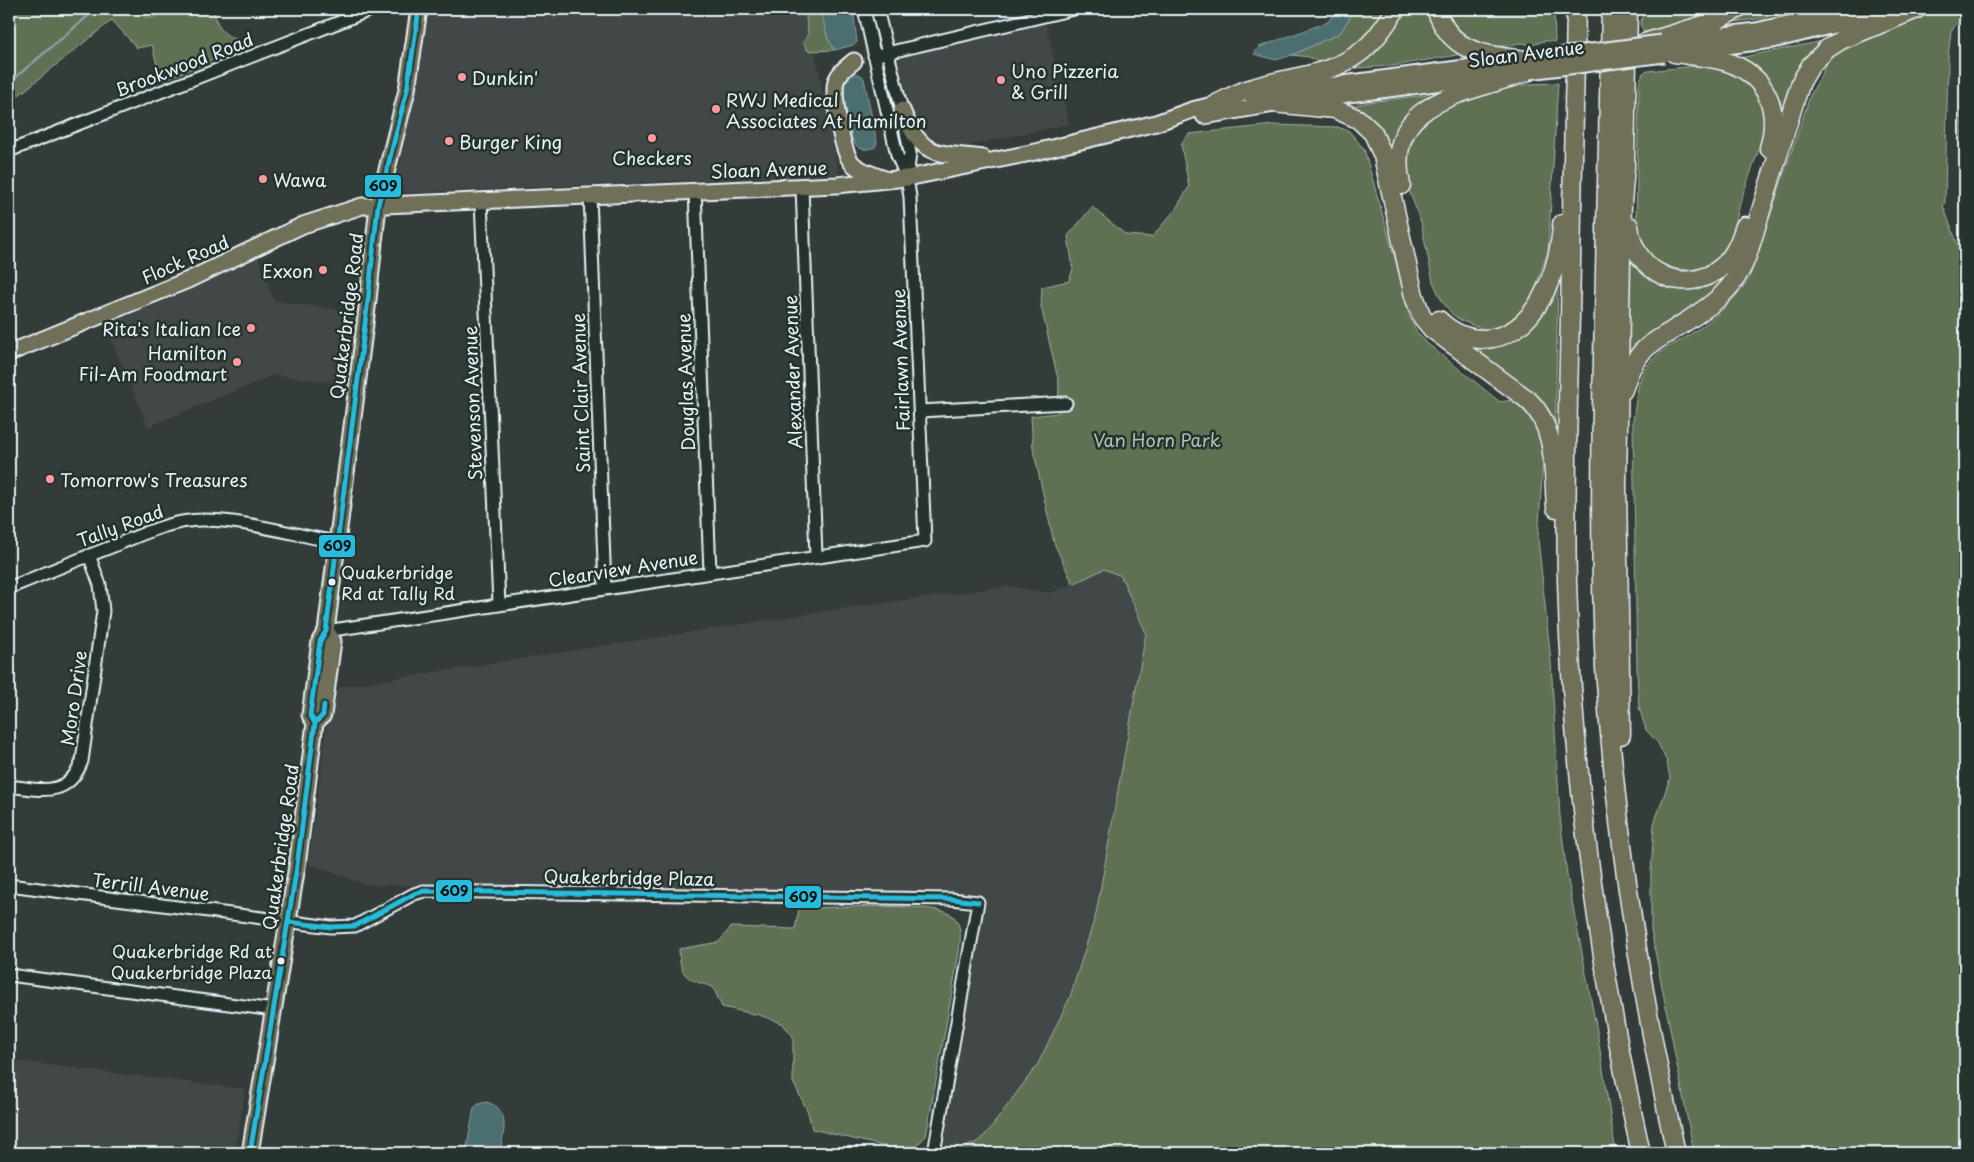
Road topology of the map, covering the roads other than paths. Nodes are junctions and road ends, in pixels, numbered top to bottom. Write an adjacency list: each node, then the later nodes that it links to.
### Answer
1 (372, 9): 27 (street, Brookwood Road)
2 (419, 9): 37 (main road, Quakerbridge Road)
3 (864, 9): 19 (street, Fairlawn Avenue)
4 (877, 9): 18 (street, Fairlawn Avenue)
5 (1074, 9): 18 (street)
6 (1396, 9): 23 (highway)
7 (1436, 9): 21 (highway)
8 (1564, 9): 22 (highway)
9 (1576, 9): 22 (highway)
10 (1611, 9): 53 (highway)
11 (1628, 9): 29 (highway)
12 (1737, 9): 17 (highway)
13 (1854, 9): 17 (main road, Sloan Avenue)
14 (1900, 9): 17 (main road, Sloan Avenue)
15 (1918, 9): 39 (highway)
16 (1634, 47): 17 (highway, bridge); 21 (main road, Sloan Avenue, bridge)
17 (1665, 47): 21 (main road, Sloan Avenue, bridge); 29 (highway)
18 (889, 53): 19 (street); 25 (street, Fairlawn Avenue)
19 (874, 56): 30 (street, Fairlawn Avenue)
20 (854, 61): 31 (main road)
21 (1529, 66): 23 (main road, Sloan Avenue); 24 (main road, Sloan Avenue); 33 (highway)
22 (1574, 80): 33 (highway)
23 (1218, 103): 26 (main road, Sloan Avenue)
24 (1273, 104): 26 (main road, Sloan Avenue); 47 (highway)
25 (902, 110): 28 (main road); 30 (street, Fairlawn Avenue)
26 (1156, 123): 28 (main road, Sloan Avenue)
27 (9, 151)
28 (995, 160): 30 (main road, Sloan Avenue)
29 (1625, 167): 39 (highway)
30 (907, 178): 31 (main road, Sloan Avenue); 41 (street, Fairlawn Avenue)
31 (888, 181): 32 (main road, Sloan Avenue)
32 (802, 187): 34 (main road, Sloan Avenue); 45 (street, Alexander Avenue)
33 (1573, 190): 47 (highway)
34 (695, 191): 35 (main road, Sloan Avenue); 46 (street, Douglas Avenue)
35 (590, 196): 36 (main road, Sloan Avenue); 49 (street, Saint Clair Avenue)
36 (481, 201): 37 (main road, Sloan Avenue); 50 (street, Stevenson Avenue)
37 (378, 205): 38 (main road, Flock Road); 43 (main road, Quakerbridge Road)
38 (9, 353)
39 (1619, 399): 53 (highway)
40 (1066, 403): 41 (street)
41 (920, 411): 42 (street, Fairlawn Avenue)
42 (925, 541): 45 (street, Clearview Avenue)
43 (337, 542): 44 (street, Tally Road); 51 (main road, Quakerbridge Road)
44 (89, 555): 48 (street, Tally Road); 52 (street, Moro Drive)
45 (816, 556): 46 (street, Clearview Avenue)
46 (710, 572): 49 (street, Clearview Avenue)
47 (1567, 582): 60 (highway)
48 (9, 588)
49 (605, 588): 50 (street, Clearview Avenue)
50 (499, 604): 51 (street, Clearview Avenue)
51 (326, 631): 55 (main road, Quakerbridge Road)
52 (9, 786)
53 (1616, 797): 61 (highway)
54 (9, 885): 55 (street, Terrill Avenue)
55 (288, 922): 57 (main road, Quakerbridge Road); 59 (street, Quakerbridge Plaza)
56 (9, 975): 57 (street)
57 (274, 1010): 58 (main road, Quakerbridge Road)
58 (250, 1153)
59 (934, 1153)
60 (1641, 1153)
61 (1676, 1153)

